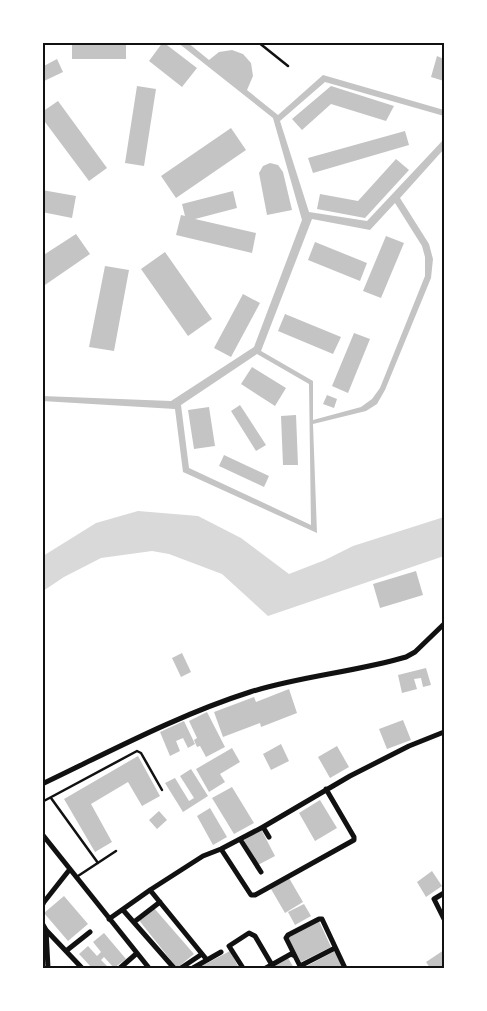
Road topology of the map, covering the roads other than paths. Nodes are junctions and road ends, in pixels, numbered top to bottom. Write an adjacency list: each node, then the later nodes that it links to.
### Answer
1 (258, 42): 2 (lane)
2 (288, 66)
3 (444, 624): 5 (street)
4 (444, 732): 6 (street)
5 (42, 784)
6 (326, 789): 10 (street); 14 (street)
7 (162, 790): 8 (lane)
8 (51, 798): 9 (lane); 16 (lane)
9 (42, 802)
10 (263, 826): 12 (street); 13 (street)
11 (42, 834): 17 (street)
12 (269, 837)
13 (240, 838): 14 (street); 18 (street)
14 (221, 849): 20 (street)
15 (116, 851): 16 (lane)
16 (98, 863): 19 (lane)
17 (70, 869): 19 (street); 23 (street)
18 (261, 872)
19 (76, 877): 26 (street)
20 (150, 890): 22 (street); 24 (street)
21 (444, 893): 25 (street)
22 (160, 902): 28 (street); 35 (street)
23 (42, 906)
24 (123, 910): 26 (street); 28 (street)
25 (444, 919)
26 (109, 920): 34 (street)
27 (42, 922): 29 (street)
28 (134, 922): 44 (street)
29 (46, 930): 32 (street); 40 (street)
30 (90, 932): 32 (street)
31 (335, 948): 36 (street); 39 (street); 49 (street)
32 (66, 951): 41 (street)
33 (221, 952): 37 (street)
34 (136, 954): 42 (street); 43 (street)
35 (202, 954): 37 (street); 45 (street)
36 (295, 956): 38 (street); 39 (street)
37 (207, 960): 46 (street)
38 (272, 965): 47 (street); 48 (street)
39 (300, 967)
40 (48, 968)
41 (82, 968)
42 (120, 968)
43 (149, 968)
44 (174, 968)
45 (181, 968)
46 (193, 968)
47 (243, 968)
48 (266, 968)
49 (345, 968)

